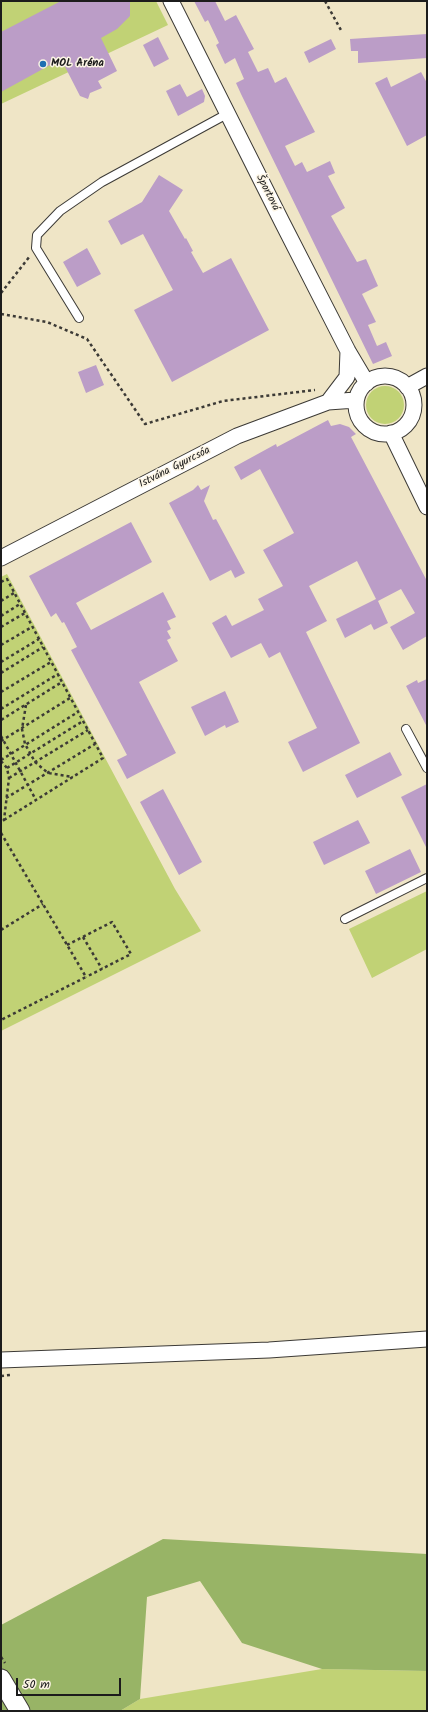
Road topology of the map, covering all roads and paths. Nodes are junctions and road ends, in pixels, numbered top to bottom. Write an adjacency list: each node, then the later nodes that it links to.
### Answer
1 (171, 1): 4 (street, Športová)
2 (324, 1): 3 (path)
3 (342, 32)
4 (227, 114): 5 (lane); 9 (street, Športová)
5 (36, 248): 6 (path); 8 (lane)
6 (1, 293)
7 (1, 314): 13 (path)
8 (79, 318)
9 (348, 351): 11 (street, Športová); 15 (street)
10 (427, 376): 12 (street)
11 (366, 383): 12 (street); 14 (street)
12 (407, 386): 16 (street)
13 (318, 390)
14 (356, 400): 15 (street, Istvána Gyurcsóa); 16 (street)
15 (328, 402): 18 (street, Istvána Gyurcsóa)
16 (391, 433): 17 (street)
17 (427, 507)
18 (1, 558)
19 (1, 582): 20 (path)
20 (14, 593): 21 (path); 22 (path)
21 (1, 601)
22 (20, 604): 23 (path); 24 (path)
23 (25, 613): 25 (path); 26 (path)
24 (1, 616)
25 (1, 627)
26 (32, 627): 27 (path); 28 (path)
27 (39, 639): 29 (path); 30 (path)
28 (1, 645)
29 (43, 647): 31 (path); 32 (path)
30 (1, 662)
31 (51, 662): 33 (path); 35 (path)
32 (1, 673)
33 (58, 674): 34 (path); 38 (path)
34 (62, 682): 36 (path); 37 (path)
35 (1, 692)
36 (70, 698): 39 (path); 42 (path)
37 (26, 704): 40 (path); 42 (path)
38 (1, 709)
39 (78, 712): 41 (path); 46 (path)
40 (1, 720)
41 (83, 720): 43 (path); 49 (path)
42 (22, 729): 45 (path); 46 (path)
43 (88, 730): 47 (path); 52 (path)
44 (406, 730): 54 (lane)
45 (2, 739): 48 (path)
46 (25, 744): 48 (path); 49 (path)
47 (95, 744): 56 (path); 57 (path)
48 (10, 753): 50 (path); 51 (path)
49 (30, 753): 51 (path); 52 (path)
50 (1, 760): 53 (path)
51 (15, 762): 53 (path); 55 (path)
52 (35, 762): 55 (path); 56 (path)
53 (7, 768): 58 (path)
54 (427, 768)
55 (20, 772): 58 (path); 59 (path)
56 (48, 772): 57 (path); 59 (path)
57 (72, 777): 61 (path)
58 (9, 778): 60 (path)
59 (28, 785): 60 (path); 61 (path)
60 (6, 798): 62 (path)
61 (36, 800): 62 (path)
62 (4, 820): 63 (path)
63 (1, 822)
64 (1, 833): 66 (path)
65 (427, 878): 67 (lane)
66 (43, 904): 68 (path); 70 (path)
67 (345, 920)
68 (1, 930)
69 (83, 937): 70 (path); 71 (path); 71 (path)
70 (67, 945): 72 (path)
71 (102, 969): 72 (path)
72 (86, 977): 73 (path)
73 (1, 1020)
74 (427, 1339): 75 (street)
75 (1, 1360)
76 (1, 1679): 77 (street)
77 (20, 1711)

